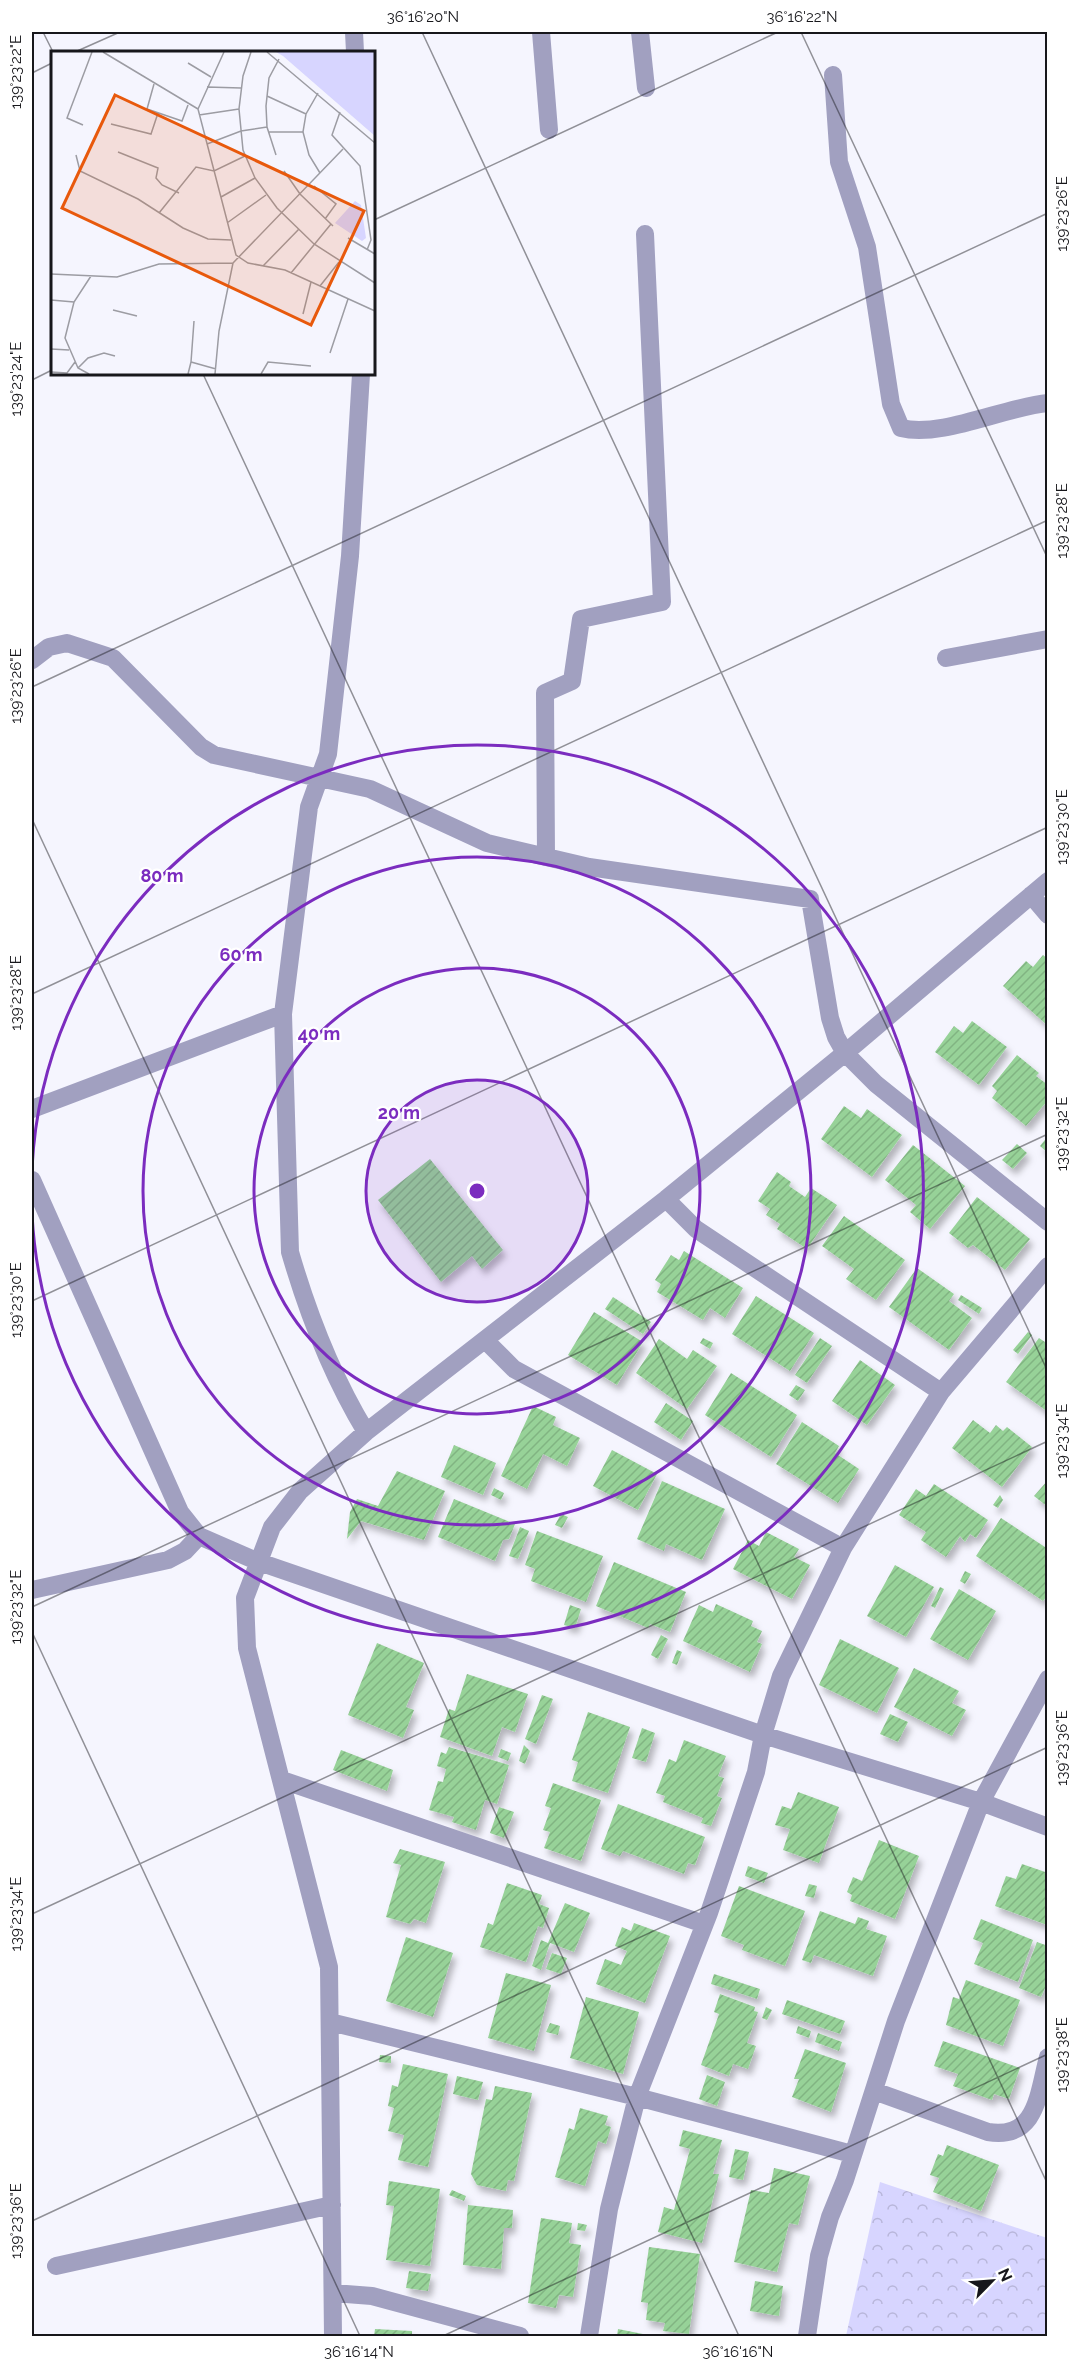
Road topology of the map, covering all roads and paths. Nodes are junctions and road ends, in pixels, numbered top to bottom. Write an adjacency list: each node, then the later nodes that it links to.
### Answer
1 (354, 32): 4 (street)
2 (541, 32): 7 (street)
3 (640, 32): 6 (street)
4 (355, 51)
5 (833, 75): 10 (street)
6 (646, 88)
7 (549, 130)
8 (645, 234): 15 (street)
9 (361, 375): 14 (street)
10 (1047, 403)
11 (1047, 639): 12 (street)
12 (946, 658)
13 (32, 660): 14 (street)
14 (318, 777): 15 (street); 19 (street)
15 (546, 857): 20 (street)
16 (1047, 881): 17 (street)
17 (1031, 895): 18 (street); 20 (street)
18 (1047, 915)
19 (283, 1014): 21 (street); 28 (street)
20 (845, 1053): 23 (street); 24 (street)
21 (32, 1109)
22 (32, 1180): 29 (street)
23 (666, 1199): 26 (street); 27 (street)
24 (1047, 1222)
25 (1047, 1266): 27 (street)
26 (486, 1341): 28 (street); 30 (street)
27 (941, 1392): 30 (street)
28 (366, 1432): 31 (street)
29 (199, 1536): 31 (street); 32 (street)
30 (843, 1548): 34 (street)
31 (259, 1562): 34 (street); 35 (street)
32 (32, 1590)
33 (1047, 1679): 36 (street)
34 (763, 1734): 36 (street); 38 (street)
35 (282, 1780): 38 (street); 39 (street)
36 (981, 1802): 37 (street); 41 (street)
37 (1047, 1827)
38 (704, 1924): 42 (street)
39 (330, 2022): 42 (street); 44 (street)
40 (1047, 2057): 41 (street)
41 (874, 2091): 43 (street)
42 (637, 2097): 43 (street); 50 (street)
43 (852, 2154): 47 (street)
44 (332, 2205): 45 (street); 46 (street)
45 (56, 2266)
46 (333, 2293): 48 (street); 49 (street)
47 (807, 2336)
48 (333, 2337)
49 (520, 2337)
50 (588, 2337)

